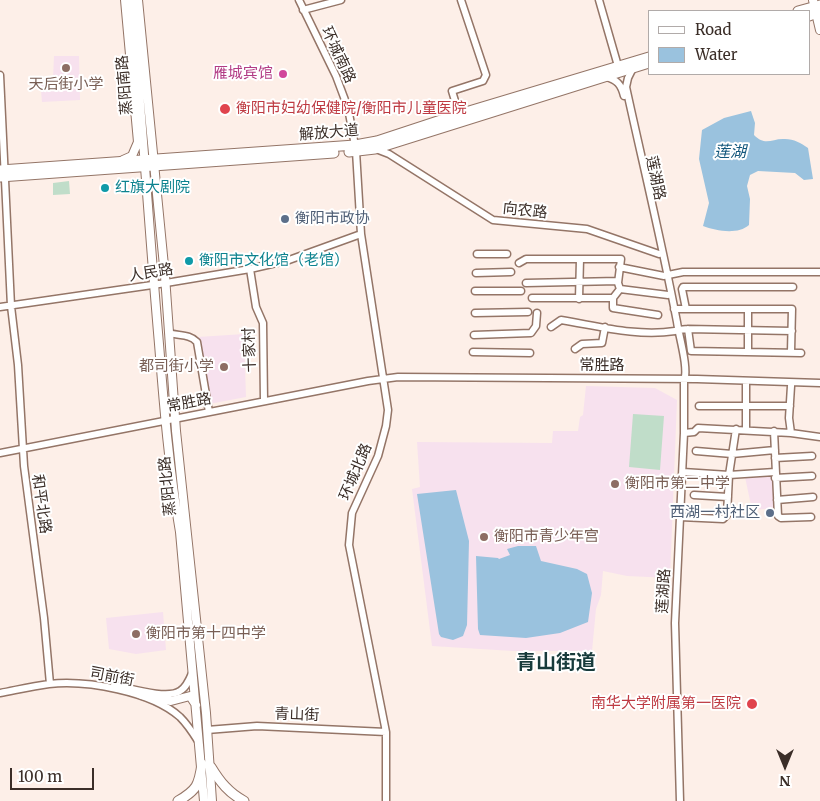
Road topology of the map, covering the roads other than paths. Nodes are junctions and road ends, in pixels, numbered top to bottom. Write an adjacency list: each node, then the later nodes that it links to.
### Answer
1 (125, 0): 17 (main road)
2 (131, 0): 17 (main road, 蒸阳南路)
3 (138, 0): 22 (main road, 蒸阳南路)
4 (298, 0): 9 (street, 环城南路)
5 (341, 0): 9 (street)
6 (461, 0): 18 (street)
7 (599, 0): 13 (street)
8 (816, 9): 10 (main road)
9 (303, 10): 19 (street, 环城南路)
10 (820, 30)
11 (648, 56): 13 (highway, 解放大道)
12 (648, 64): 14 (highway, 解放大道)
13 (618, 66): 18 (highway, 解放大道)
14 (633, 68): 16 (highway, 解放大道); 35 (street, 莲湖路)
15 (0, 75): 23 (street, 和平北路)
16 (606, 77): 20 (highway, 解放大道); 27 (street, 莲湖路)
17 (134, 103): 21 (main road); 22 (main road, 蒸阳南路)
18 (459, 114): 19 (highway, 解放大道)
19 (355, 148): 20 (highway, 解放大道); 22 (highway, 解放大道); 24 (street, 环城北路)
20 (375, 149): 27 (street, 向农路)
21 (122, 161): 22 (highway, 解放大道); 23 (highway, 解放大道)
22 (150, 163): 23 (highway, 解放大道); 38 (main road, 蒸阳北路); 40 (main road, 蒸阳北路)
23 (2, 173): 49 (street, 和平北路)
24 (361, 234): 31 (street, 人民路); 72 (street, 环城北路)
25 (476, 254): 26 (street)
26 (507, 254)
27 (659, 254): 35 (street, 莲湖路)
28 (580, 260): 29 (street); 30 (street); 37 (street)
29 (519, 264)
30 (619, 267): 35 (street); 36 (street)
31 (250, 269): 38 (street, 人民路); 77 (street, 十家村)
32 (511, 272): 34 (street)
33 (820, 272): 35 (street)
34 (476, 273)
35 (666, 276): 45 (street, 莲湖路); 51 (street, 莲湖路)
36 (618, 281): 37 (street); 42 (street)
37 (580, 282): 39 (street); 48 (street)
38 (166, 283): 40 (street, 人民路); 64 (main road, 蒸阳北路)
39 (526, 283)
40 (154, 285): 49 (street, 人民路); 83 (main road, 蒸阳北路)
41 (792, 287): 52 (street)
42 (620, 289): 45 (street); 47 (street)
43 (475, 291): 44 (street)
44 (520, 291)
45 (668, 295): 62 (street, 莲湖路)
46 (532, 298): 48 (street)
47 (614, 298): 48 (street); 57 (street)
48 (579, 299)
49 (10, 306): 50 (street, 人民路); 90 (street, 和平北路)
50 (0, 307)
51 (674, 309): 52 (street); 62 (street, 莲湖路)
52 (686, 309): 53 (street)
53 (748, 309): 61 (street); 63 (street)
54 (528, 312): 55 (street)
55 (475, 313)
56 (537, 313): 65 (street)
57 (658, 315)
58 (551, 327): 59 (street)
59 (605, 327): 62 (street); 66 (street)
60 (688, 329): 61 (street); 62 (street); 68 (street)
61 (748, 330): 63 (street); 68 (street)
62 (676, 331): 73 (street, 莲湖路)
63 (792, 331): 69 (street)
64 (169, 333): 81 (street); 82 (main road, 蒸阳北路)
65 (474, 335)
66 (575, 349)
67 (473, 352): 70 (street)
68 (748, 352): 69 (street)
69 (791, 352): 71 (street)
70 (530, 353)
71 (801, 353)
72 (384, 379): 73 (street, 常胜路); 77 (street, 常胜路); 113 (street, 环城北路)
73 (684, 380): 74 (street, 常胜路); 75 (street, 常胜路); 87 (street, 莲湖路)
74 (746, 384): 76 (street, 常胜路); 79 (street)
75 (820, 385): 76 (street, 常胜路)
76 (791, 386): 80 (street)
77 (264, 401): 81 (street, 常胜路)
78 (699, 406): 79 (street)
79 (746, 406): 80 (street); 85 (street)
80 (790, 406): 88 (street)
81 (209, 412): 82 (street, 常胜路)
82 (175, 418): 83 (street, 常胜路); 112 (main road, 蒸阳北路)
83 (166, 420): 90 (street, 常胜路); 107 (main road, 蒸阳北路)
84 (736, 429): 85 (street); 87 (street); 94 (street)
85 (746, 430): 86 (street)
86 (774, 432): 88 (street); 91 (street)
87 (684, 433): 97 (street, 莲湖路)
88 (791, 433): 89 (street)
89 (820, 437)
90 (23, 448): 93 (street, 常胜路); 108 (street, 和平北路)
91 (775, 450): 94 (street); 96 (street)
92 (696, 451): 94 (street)
93 (0, 453)
94 (732, 454): 98 (street)
95 (812, 456): 96 (street)
96 (775, 458): 99 (street)
97 (682, 472): 98 (street); 105 (street, 莲湖路)
98 (730, 475): 99 (street); 102 (street)
99 (775, 475): 100 (street); 104 (street)
100 (812, 476)
101 (694, 495): 102 (street)
102 (728, 497): 105 (street)
103 (813, 498): 104 (street)
104 (777, 500): 106 (street)
105 (680, 517): 121 (street, 莲湖路)
106 (811, 517)
107 (193, 670): 108 (street, 司前街); 111 (main road, 蒸阳北路)
108 (50, 682): 109 (street, 司前街); 110 (street, 司前街)
109 (0, 691)
110 (142, 696): 111 (main road); 114 (street, 司前街)
111 (196, 705): 114 (main road, 蒸阳北路)
112 (207, 730): 113 (street, 青山街); 115 (main road, 蒸阳北路)
113 (386, 732): 120 (street, 环城北路)
114 (200, 743): 115 (main road, 蒸阳北路)
115 (206, 765): 116 (highway); 117 (main road, 蒸阳北路); 118 (main road, 蒸阳北路); 119 (highway)
116 (178, 801)
117 (204, 801)
118 (212, 801)
119 (244, 801)
120 (386, 801)
121 (680, 801)

